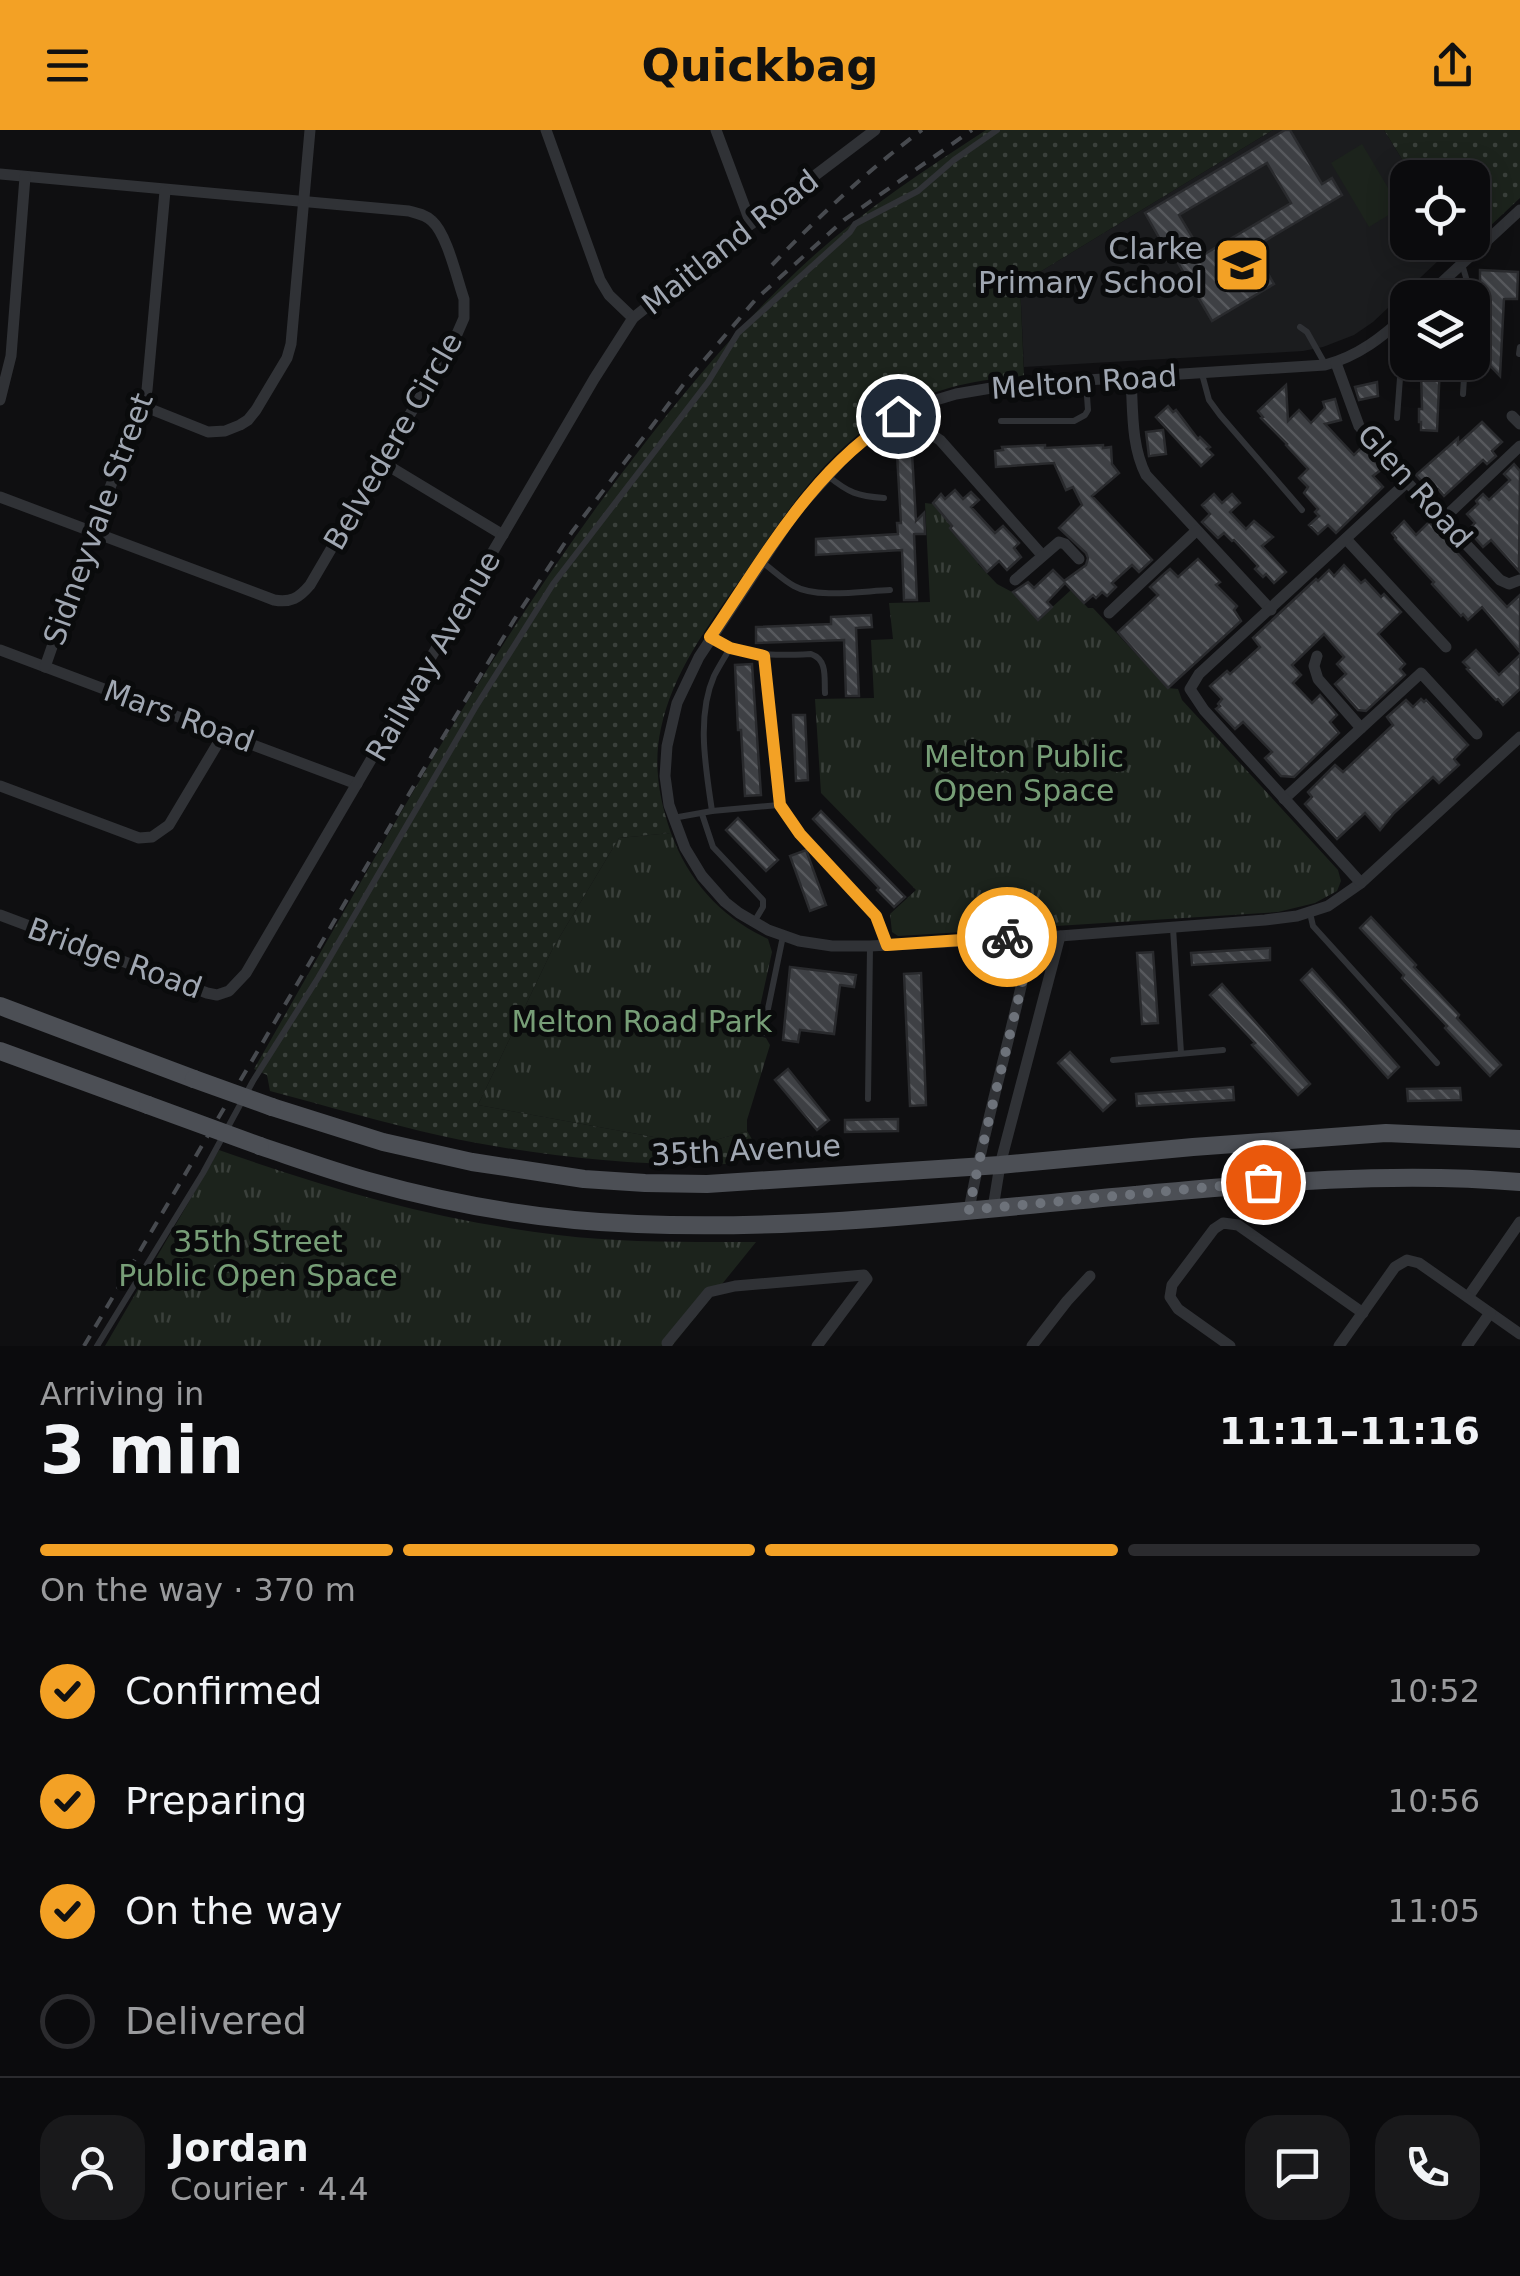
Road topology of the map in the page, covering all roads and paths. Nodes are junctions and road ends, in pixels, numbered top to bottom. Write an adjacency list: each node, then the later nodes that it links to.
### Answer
1 (310, 130): 9 (street)
2 (546, 130): 15 (street)
3 (716, 130): 11 (street)
4 (876, 130): 11 (street, Maitland Road)
5 (997, 130): 102 (lane)
6 (0, 174): 7 (street, Belvedere Circle)
7 (25, 177): 8 (street, Belvedere Circle); 25 (street)
8 (165, 191): 9 (street, Belvedere Circle); 26 (street, Sidneyvale Street)
9 (305, 202): 26 (street); 31 (street, Belvedere Circle)
10 (1520, 210): 12 (street)
11 (751, 224): 15 (street, Maitland Road)
12 (1462, 264): 13 (street); 14 (lane)
13 (1445, 280)
14 (1466, 280)
15 (633, 318): 40 (street, Railway Avenue)
16 (1300, 326): 18 (lane)
17 (1390, 328): 18 (street, Melton Road)
18 (1331, 364): 19 (street, Melton Road); 33 (street, Glen Road)
19 (1202, 374): 20 (street, Melton Road); 36 (lane)
20 (1131, 378): 21 (street, Melton Road); 38 (street)
21 (1086, 380): 27 (street, Melton Road); 29 (lane)
22 (1400, 380): 28 (lane)
23 (1463, 380): 24 (lane)
24 (1463, 394)
25 (0, 400)
26 (143, 406): 39 (street, Sidneyvale Street)
27 (914, 408): 32 (street, Melton Road); 42 (street)
28 (1397, 418)
29 (1001, 421)
30 (1520, 446): 37 (street)
31 (382, 462): 39 (street, Belvedere Circle); 40 (street)
32 (827, 475): 35 (lane); 44 (street, Melton Road)
33 (1407, 482): 37 (street, Glen Road); 41 (street)
34 (0, 498): 39 (street, Belvedere Circle)
35 (884, 498)
36 (1302, 510)
37 (1444, 519): 46 (street, Glen Road)
38 (1196, 531): 48 (street); 49 (street)
39 (92, 532): 56 (street, Sidneyvale Street)
40 (503, 535): 62 (street, Railway Avenue)
41 (1346, 539): 48 (street); 52 (street)
42 (1042, 555): 43 (street); 45 (street)
43 (1079, 559)
44 (761, 561): 47 (lane); 50 (street, Melton Road)
45 (1015, 580)
46 (1520, 580)
47 (890, 590)
48 (1271, 610): 64 (street)
49 (1108, 613)
50 (710, 637): 51 (lane); 68 (street, Melton Road)
51 (730, 648): 54 (lane); 66 (lane)
52 (1446, 648)
53 (0, 650): 56 (street, Mars Road)
54 (764, 656): 57 (lane); 65 (lane)
55 (1317, 656): 58 (street)
56 (45, 667): 59 (street, Mars Road)
57 (825, 693)
58 (1361, 728): 60 (street); 64 (street)
59 (224, 733): 62 (street, Mars Road); 63 (street)
60 (1477, 734)
61 (1520, 737): 69 (street, Melton Road)
62 (357, 784): 79 (street, Railway Avenue)
63 (0, 786)
64 (1284, 799): 69 (street)
65 (780, 805): 66 (lane); 77 (lane)
66 (712, 812): 67 (lane)
67 (702, 814): 68 (lane); 72 (lane)
68 (673, 818): 72 (street, Melton Road)
69 (1361, 883): 70 (street, Melton Road)
70 (1309, 912): 73 (street, Melton Road); 86 (lane)
71 (0, 915): 79 (street, Bridge Road)
72 (754, 922): 74 (street, Melton Road)
73 (1172, 927): 76 (street, Melton Road); 84 (lane)
74 (782, 936): 78 (street, Melton Road); 81 (lane)
75 (1032, 936): 76 (street, Melton Road); 77 (street, Melton Road); 89 (street)
76 (1060, 936): 90 (street)
77 (887, 945): 78 (street, Melton Road)
78 (870, 946): 87 (lane)
79 (230, 991)
80 (0, 1006): 89 (main road, 35th Avenue, bridge)
81 (763, 1033)
82 (1223, 1050): 84 (lane)
83 (0, 1051): 93 (main road, bridge)
84 (1181, 1054): 85 (lane)
85 (1113, 1060)
86 (1437, 1063)
87 (868, 1098)
88 (1520, 1139): 90 (main road, 35th Avenue)
89 (977, 1165): 90 (main road, 35th Avenue); 93 (street)
90 (1000, 1165): 92 (street)
91 (1520, 1182): 92 (main road)
92 (993, 1208): 93 (main road)
93 (969, 1210)
94 (1520, 1222): 96 (street)
95 (1090, 1276): 101 (street)
96 (1468, 1297): 97 (street); 98 (street)
97 (1363, 1313): 104 (street); 105 (street)
98 (1490, 1313): 99 (street); 106 (street)
99 (1520, 1334)
100 (668, 1345): 103 (street)
101 (1034, 1345)
102 (97, 1346)
103 (817, 1346)
104 (1230, 1346)
105 (1339, 1346)
106 (1466, 1346)

